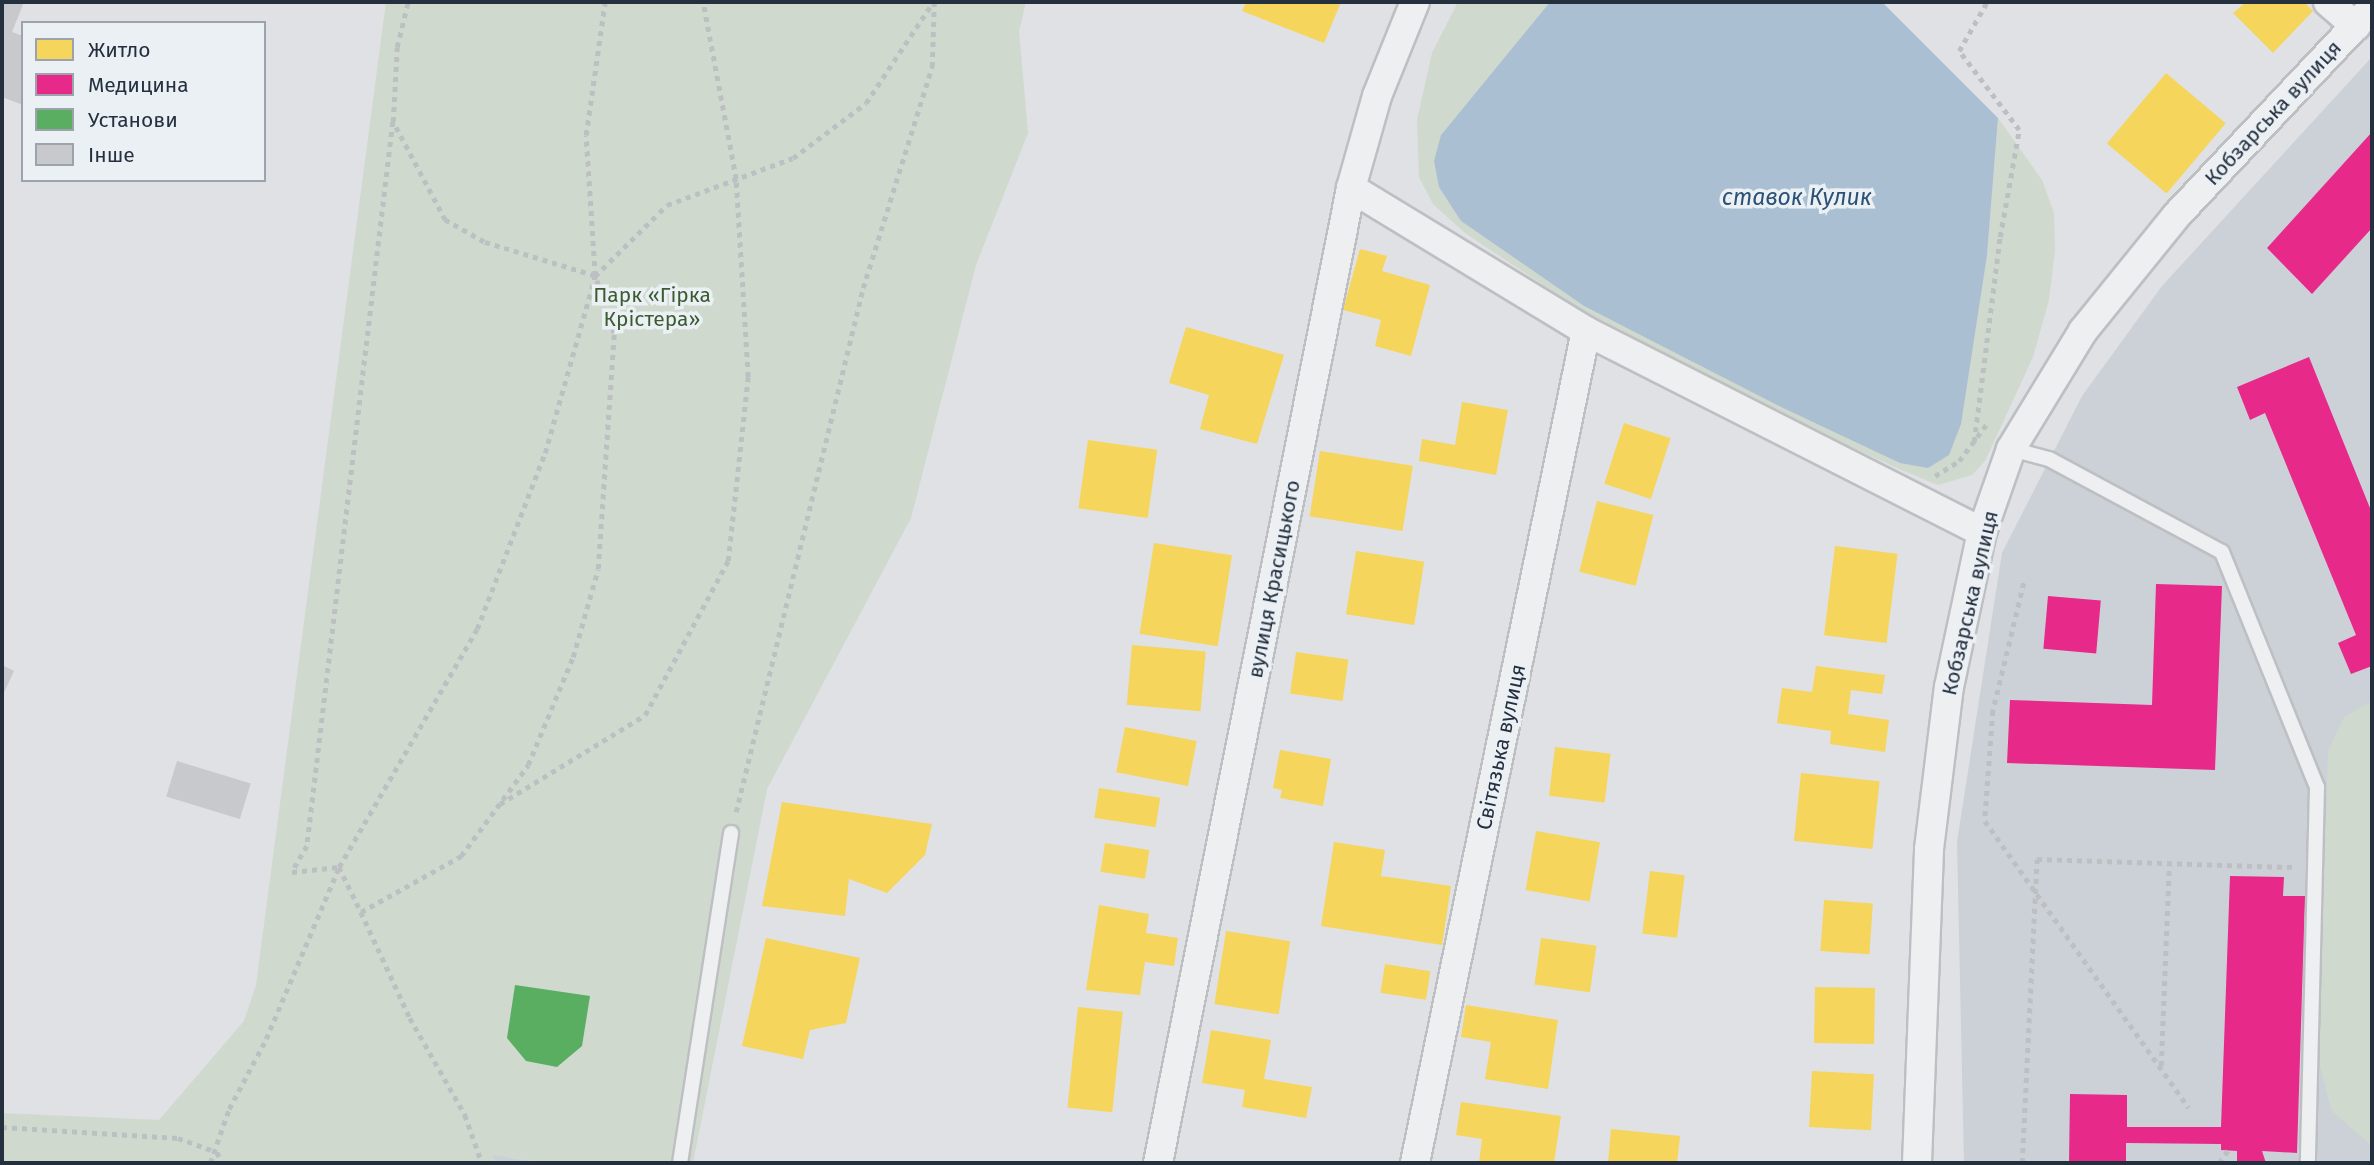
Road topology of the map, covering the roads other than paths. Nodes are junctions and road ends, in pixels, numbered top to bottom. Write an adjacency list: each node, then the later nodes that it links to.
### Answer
1 (1415, 2): 4 (street, вулиця Красицького)
2 (2328, 2): 3 (street)
3 (2364, 17): 6 (street, Кобзарська вулиця)
4 (1351, 188): 5 (street); 10 (street, вулиця Красицького)
5 (1587, 331): 7 (street); 11 (street, Світязька вулиця)
6 (2011, 449): 7 (street, Кобзарська вулиця); 13 (lane)
7 (1982, 533): 12 (street, Кобзарська вулиця)
8 (731, 833): 9 (lane)
9 (680, 1163)
10 (1158, 1163)
11 (1415, 1163)
12 (1917, 1163)
13 (2308, 1163)

